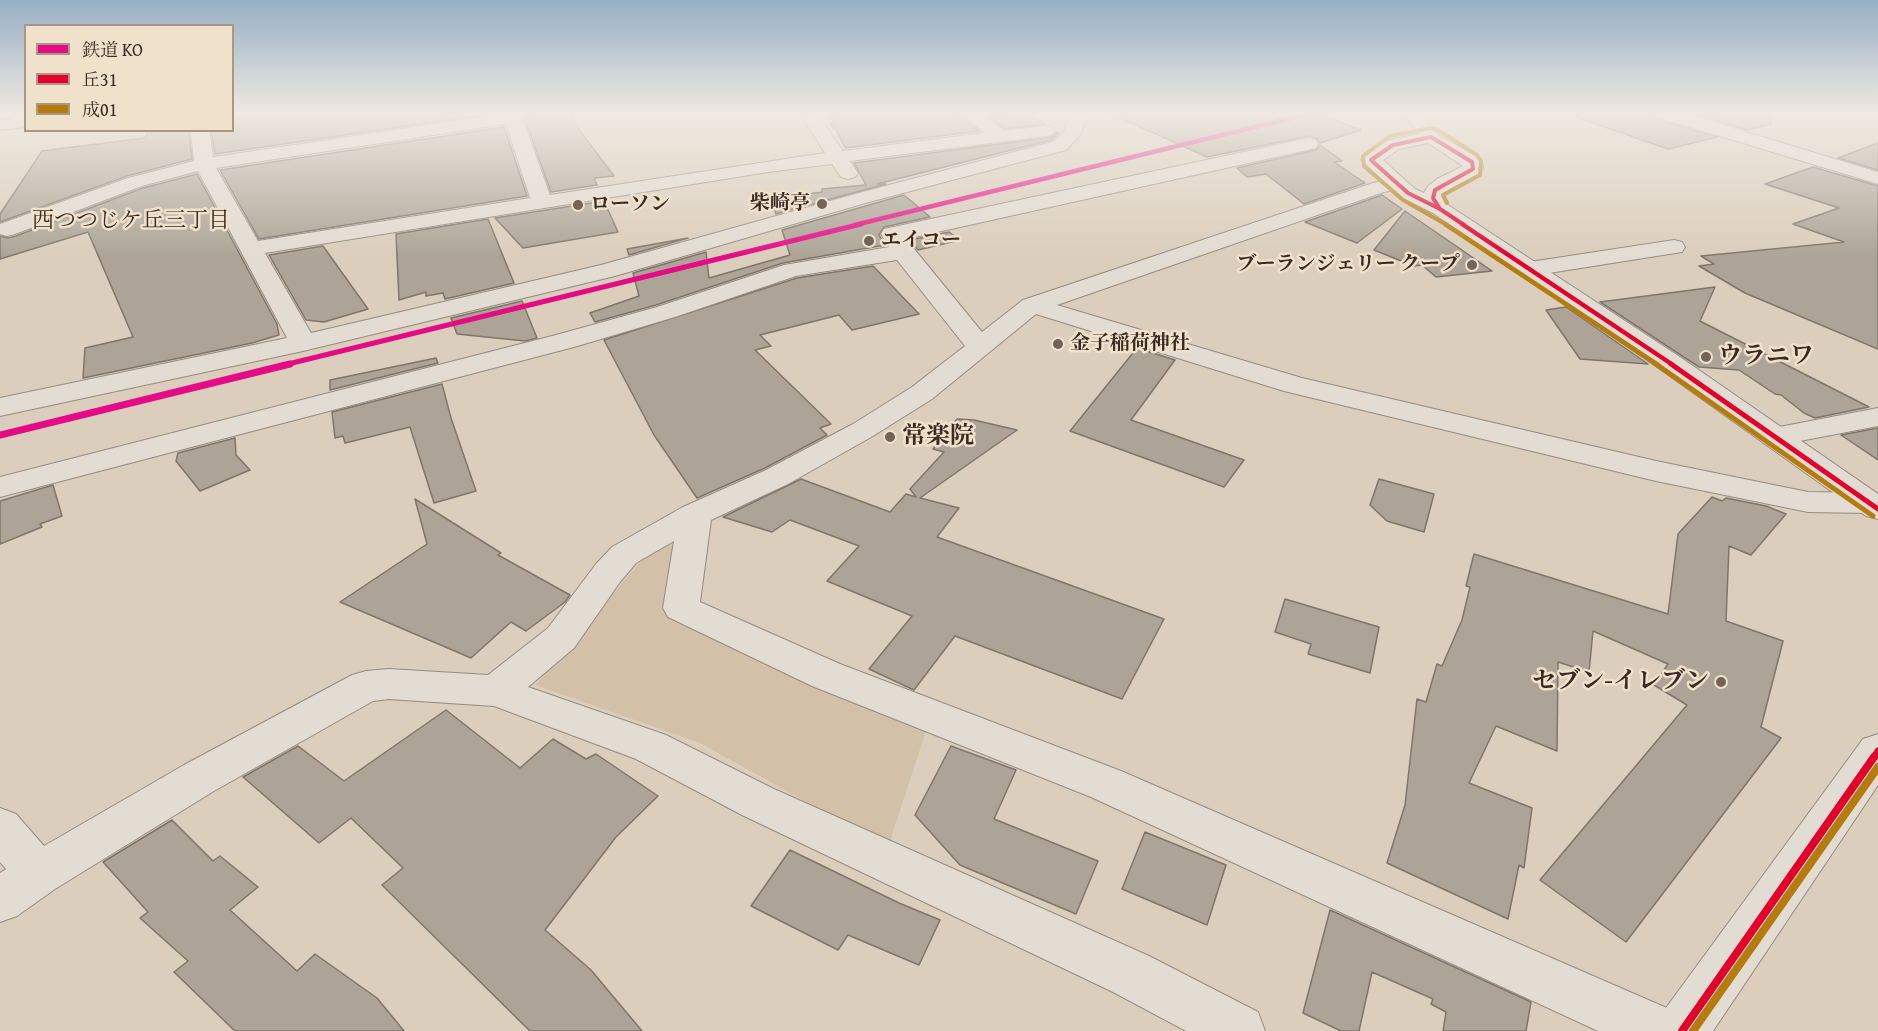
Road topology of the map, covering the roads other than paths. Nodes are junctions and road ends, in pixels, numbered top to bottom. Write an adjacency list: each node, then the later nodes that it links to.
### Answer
1 (204, 160): 11 (street)
2 (228, 160): 11 (street)
3 (528, 160): 14 (street)
4 (821, 160): 14 (street)
5 (841, 160): 16 (street)
6 (1027, 160): 16 (street)
7 (1223, 160): 16 (street)
8 (1371, 160): 13 (street)
9 (1469, 160): 15 (street)
10 (1819, 160): 12 (street)
11 (204, 164): 17 (street); 19 (street)
12 (1878, 178)
13 (1397, 184): 15 (street); 21 (street)
14 (542, 202): 19 (street)
15 (1440, 209): 20 (street)
16 (882, 224): 22 (street); 23 (street); 27 (street)
17 (7, 229)
18 (1674, 247): 20 (street)
19 (250, 249): 22 (street)
20 (1530, 269): 26 (street)
21 (1032, 305): 23 (street); 28 (street)
22 (303, 343): 24 (street)
23 (979, 346): 29 (street)
24 (0, 406)
25 (1878, 417): 26 (street)
26 (1774, 437): 28 (street)
27 (0, 487)
28 (1874, 506)
29 (695, 514): 30 (street); 36 (street)
30 (496, 691): 33 (street); 35 (street)
31 (1878, 751): 37 (street)
32 (0, 828): 33 (street)
33 (38, 874): 34 (street)
34 (0, 900)
35 (1239, 1031)
36 (1657, 1031)
37 (1682, 1031)

